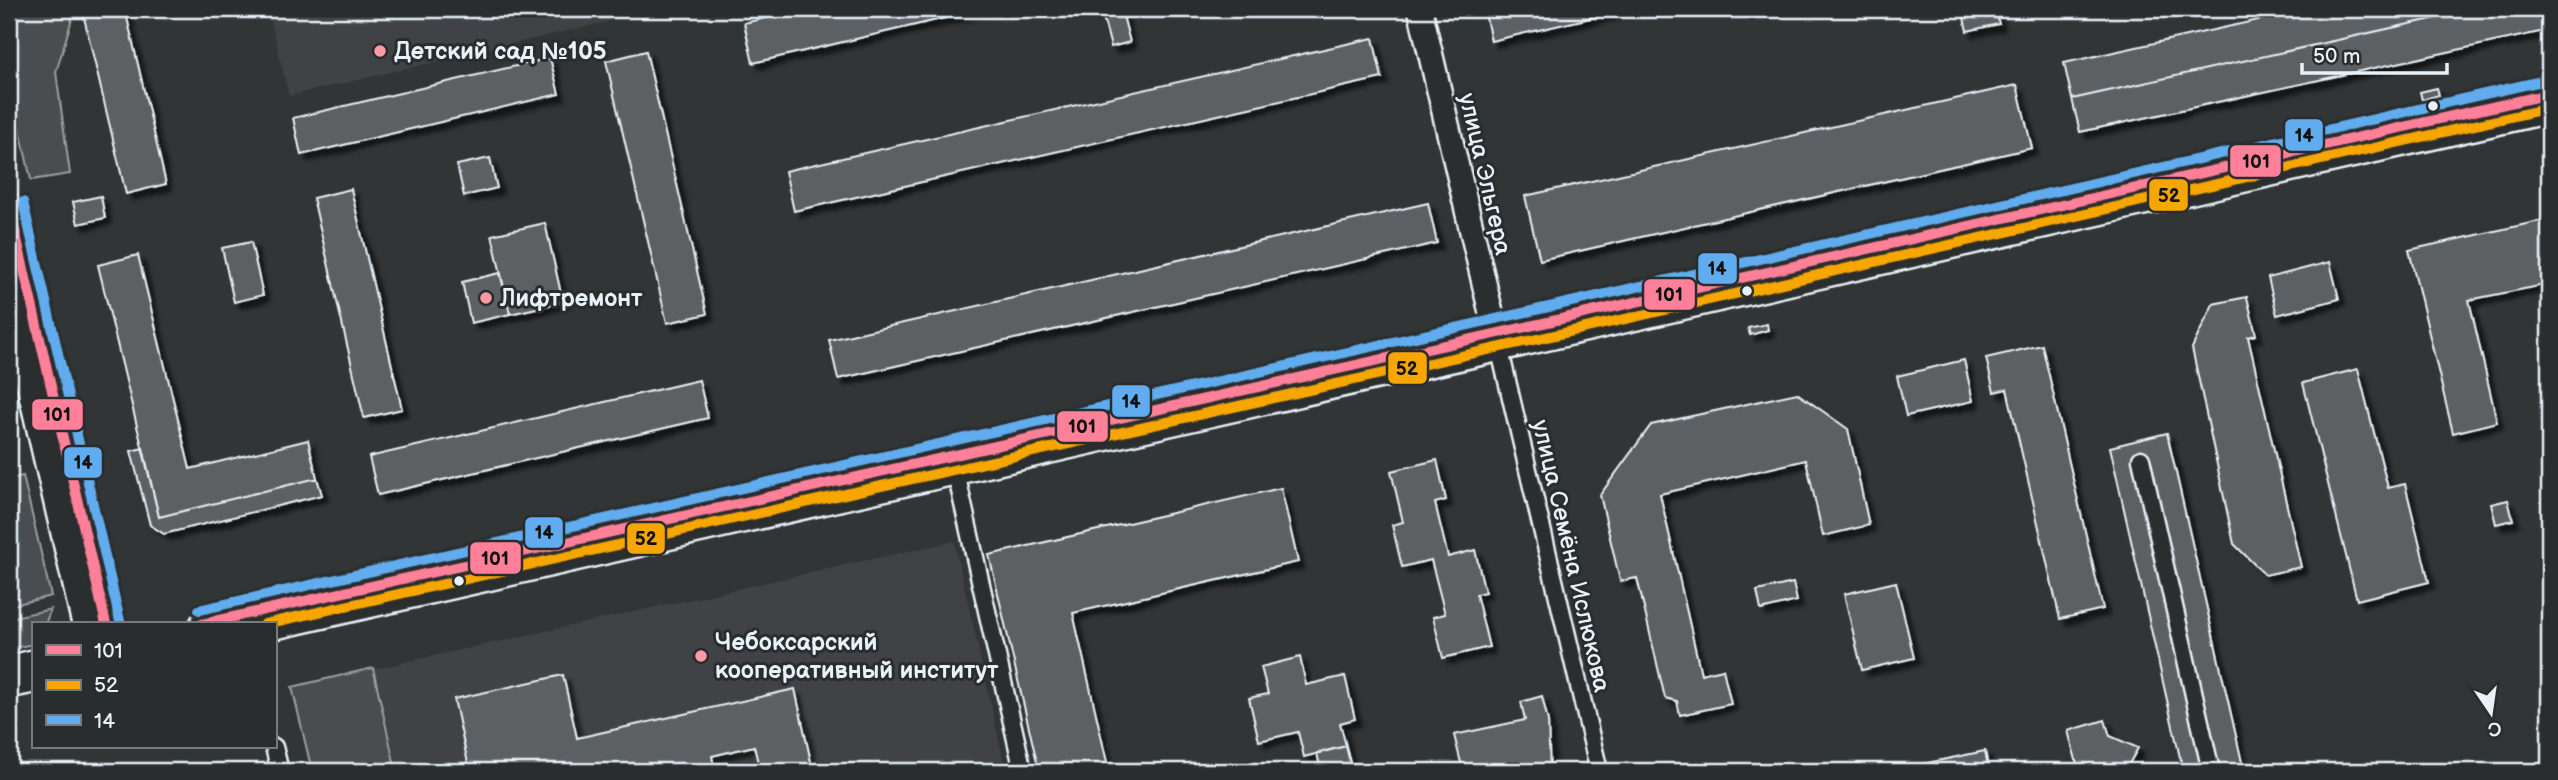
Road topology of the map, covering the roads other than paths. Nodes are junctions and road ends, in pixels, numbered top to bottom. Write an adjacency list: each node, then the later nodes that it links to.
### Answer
1 (1420, 9): 7 (main road, улица Эльгера)
2 (2549, 94): 5 (main road)
3 (2549, 111): 5 (main road)
4 (9, 205): 8 (main road)
5 (2073, 211): 7 (main road)
6 (9, 300): 8 (main road)
7 (1498, 342): 11 (main road); 24 (street, улица Семёна Ислюкова)
8 (46, 412): 9 (main road)
9 (56, 456): 13 (main road); 14 (main road)
10 (2141, 459): 25 (street)
11 (954, 465): 12 (main road); 23 (street)
12 (839, 490): 15 (main road); 16 (main road)
13 (84, 622)
14 (105, 622)
15 (212, 622)
16 (276, 626)
17 (32, 662): 18 (main road)
18 (9, 668)
19 (32, 681): 20 (main road)
20 (9, 686)
21 (274, 748): 22 (street)
22 (279, 771)
23 (1023, 771)
24 (1599, 771)
25 (2211, 771)

